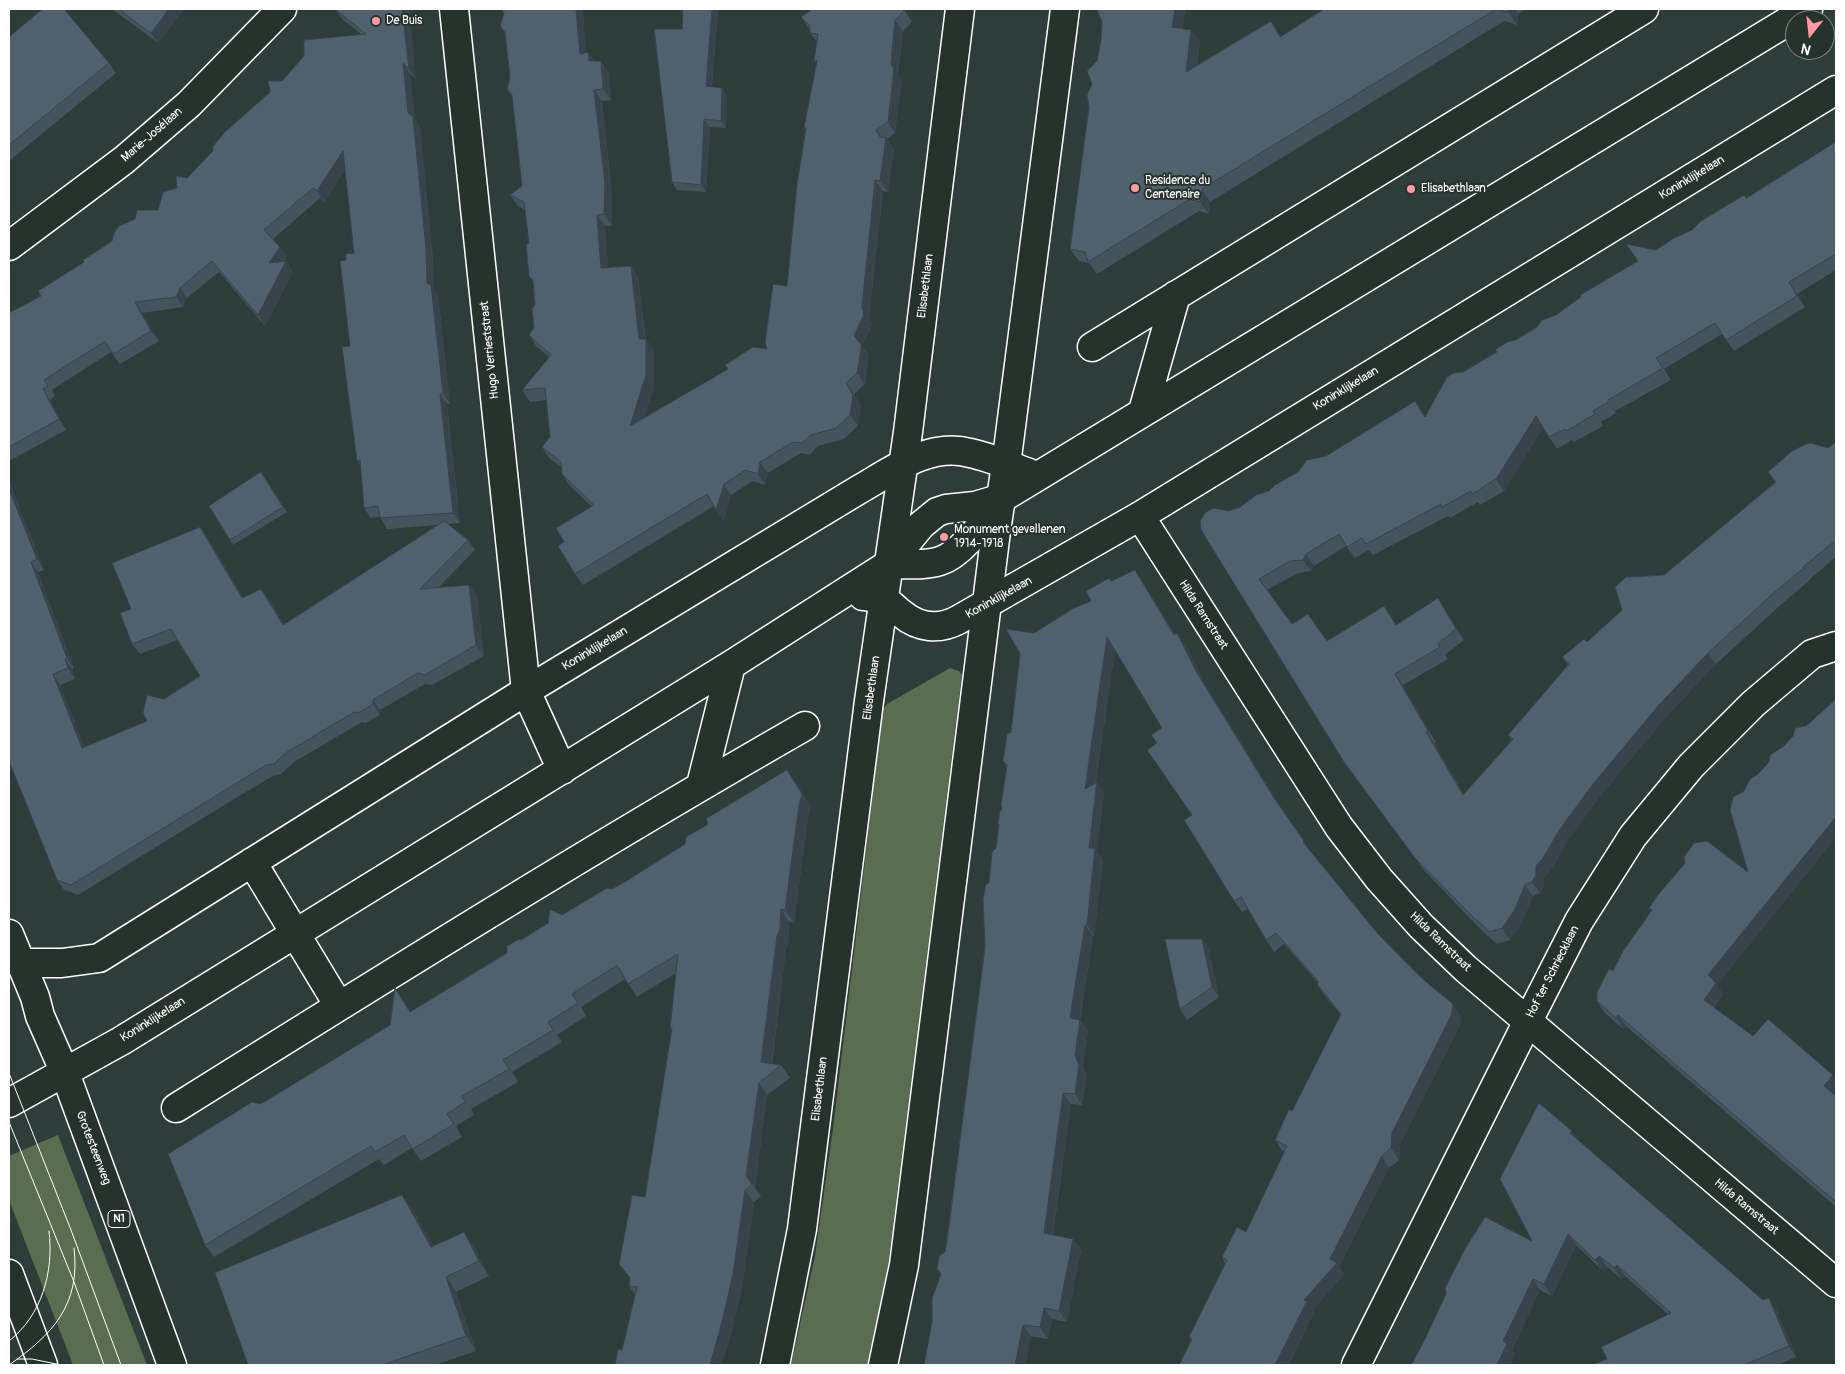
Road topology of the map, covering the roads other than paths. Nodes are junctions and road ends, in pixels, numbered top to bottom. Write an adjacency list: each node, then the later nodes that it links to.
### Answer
1 (282, 9): 8 (street, Marie-Josélaan)
2 (454, 9): 23 (street, Hugo Verrieststraat)
3 (960, 9): 12 (street, Elisabethlaan)
4 (1065, 9): 13 (street)
5 (1644, 9): 9 (street)
6 (1808, 9): 11 (street, Koninklijkelaan)
7 (1836, 90): 16 (street, Koninklijkelaan)
8 (9, 246)
9 (1176, 295): 10 (street); 11 (street)
10 (1092, 347)
11 (1143, 411): 14 (street, Koninklijkelaan)
12 (903, 464): 13 (street, Koninklijkelaan); 17 (street, Elisabethlaan); 23 (street, Koninklijkelaan)
13 (1006, 465): 14 (street, Koninklijkelaan); 15 (street)
14 (1038, 475): 15 (street, Koninklijkelaan)
15 (1002, 498): 17 (street, Koninklijkelaan); 17 (street, Koninklijkelaan); 20 (street)
16 (1140, 516): 20 (street, Koninklijkelaan); 32 (street, Hilda Ramstraat)
17 (889, 564): 18 (street, Koninklijkelaan); 19 (street, Elisabethlaan)
18 (845, 593): 19 (street); 22 (street, Koninklijkelaan)
19 (884, 600): 20 (street, Koninklijkelaan); 40 (street, Elisabethlaan)
20 (988, 604): 41 (street)
21 (1836, 646): 32 (street, Hof ter Schriecklaan)
22 (731, 666): 25 (street, Koninklijkelaan); 26 (street)
23 (526, 691): 25 (street); 27 (street, Koninklijkelaan)
24 (805, 726): 26 (street)
25 (562, 770): 28 (street, Koninklijkelaan)
26 (701, 785): 31 (street)
27 (252, 862): 28 (street); 30 (street, Koninklijkelaan)
28 (294, 933): 31 (street); 33 (street, Koninklijkelaan)
29 (9, 934): 30 (street, Grotesteenweg / N1)
30 (21, 963): 33 (street, Grotesteenweg / N1)
31 (339, 1006): 35 (street)
32 (1528, 1020): 37 (street, Hilda Ramstraat); 42 (street, Hof ter Schriecklaan)
33 (64, 1073): 34 (street, Koninklijkelaan); 39 (street, Grotesteenweg / N1)
34 (9, 1103)
35 (176, 1108)
36 (9, 1274): 38 (street)
37 (1836, 1283)
38 (43, 1365)
39 (172, 1365)
40 (775, 1365)
41 (883, 1365)
42 (1356, 1365)

